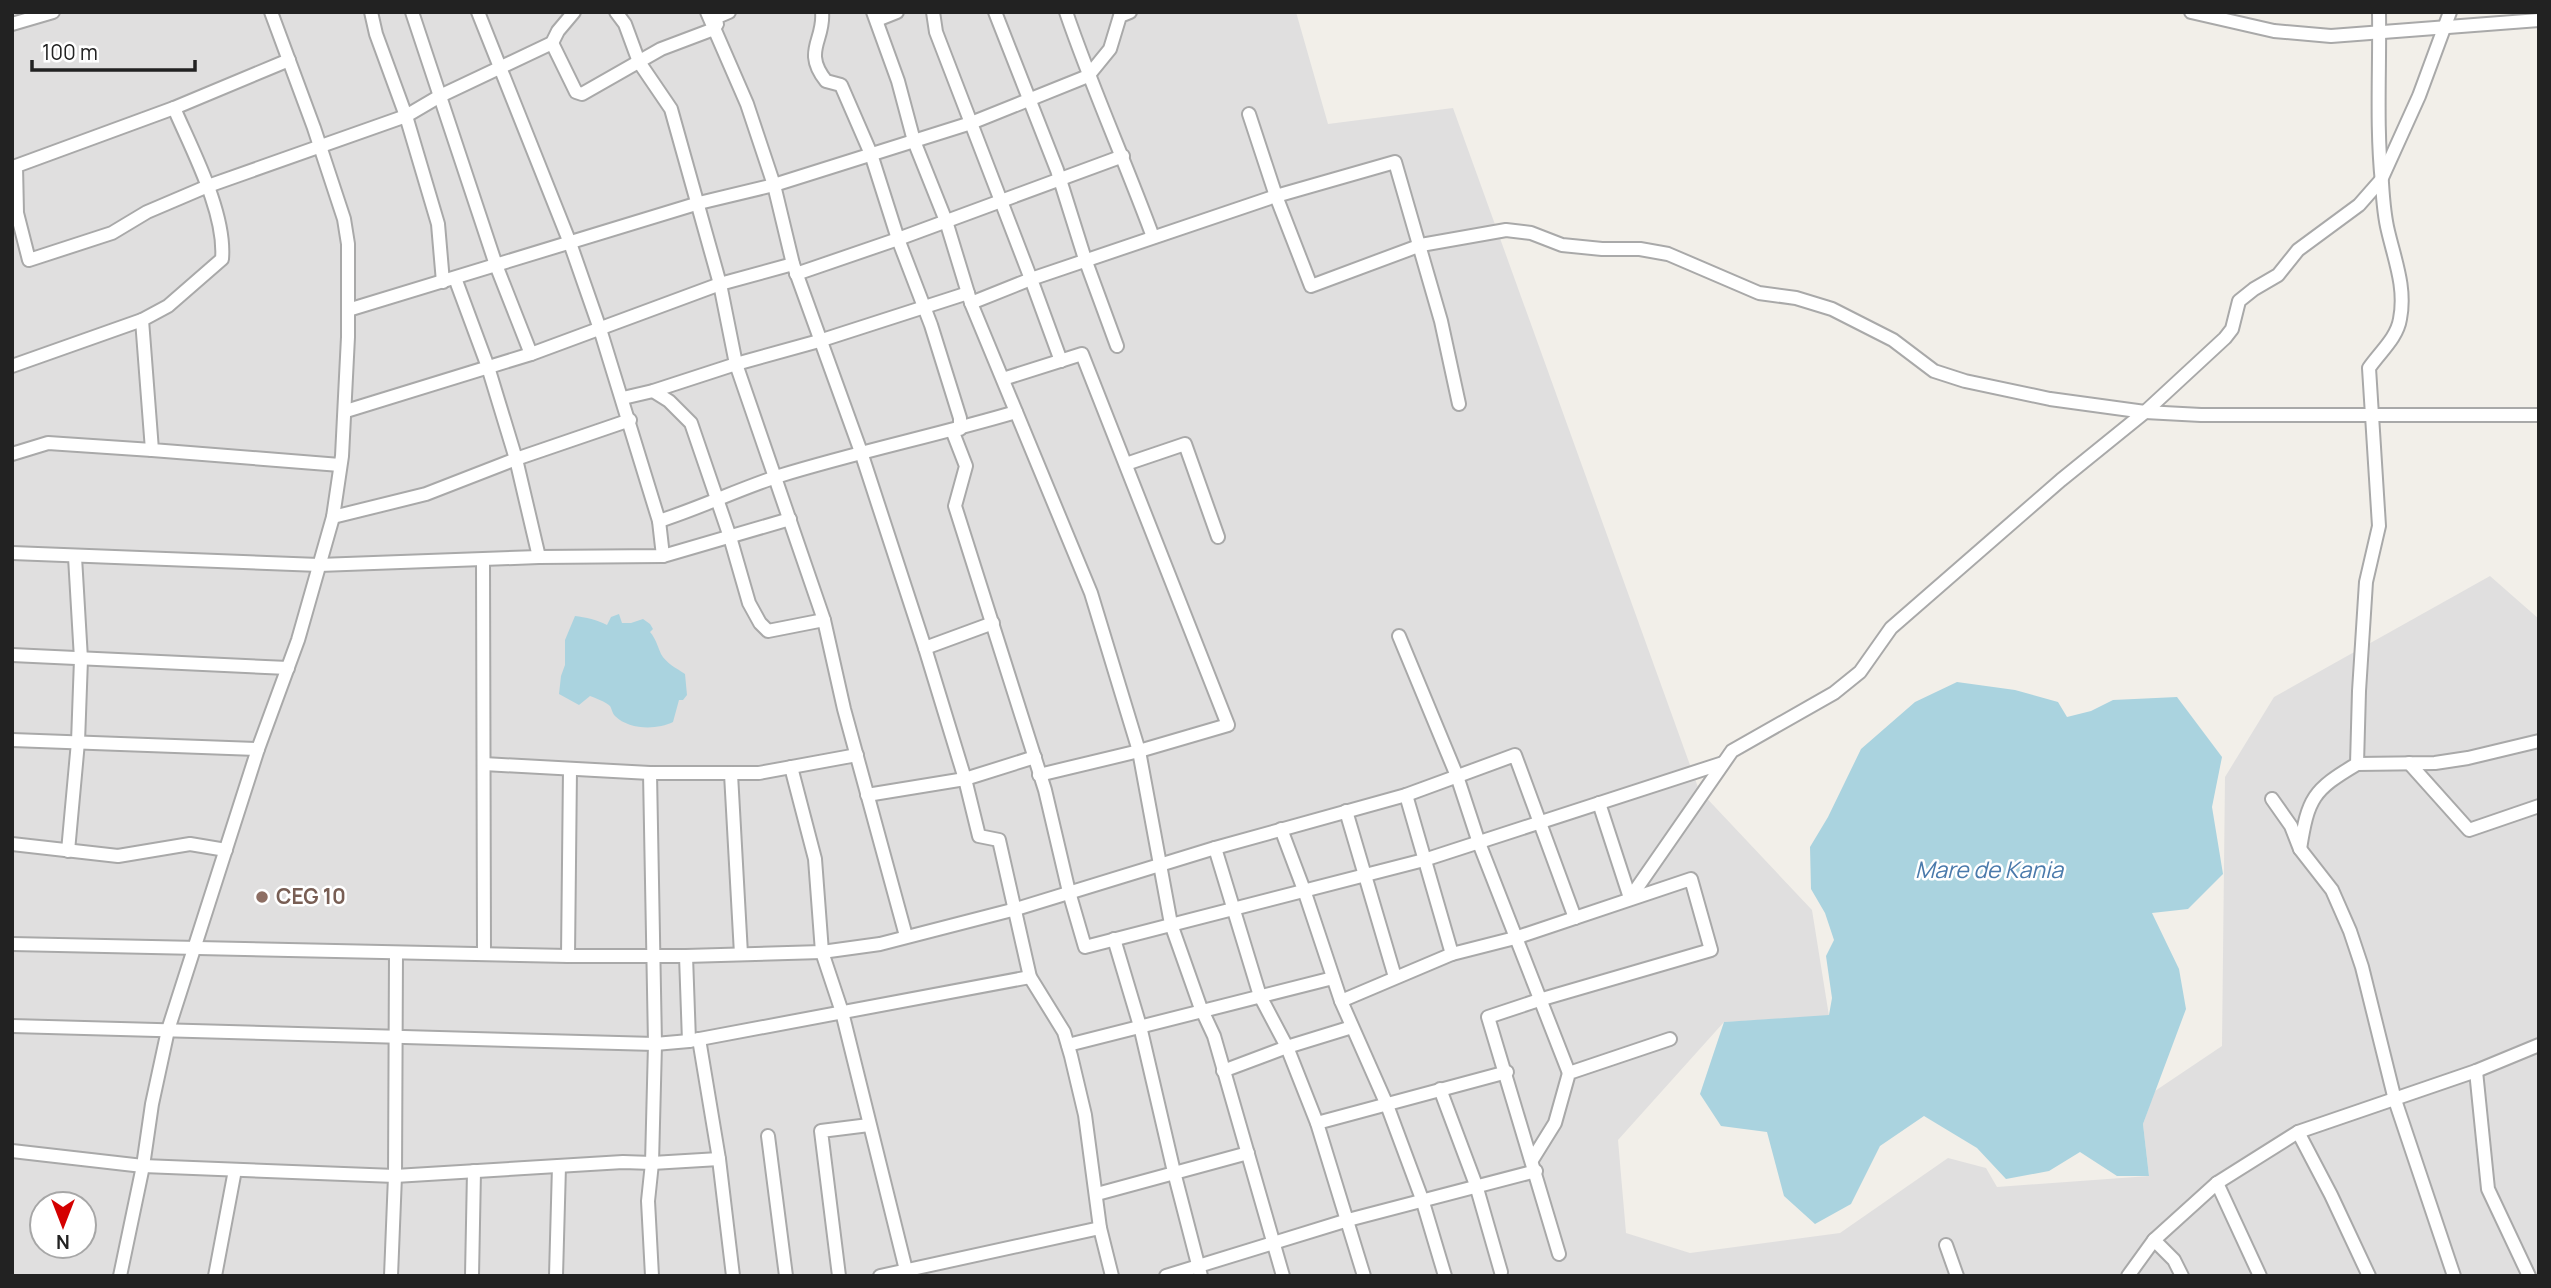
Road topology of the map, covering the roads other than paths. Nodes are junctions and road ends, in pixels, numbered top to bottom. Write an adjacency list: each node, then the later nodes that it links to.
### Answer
1 (53, 12): 21 (street)
2 (271, 12): 26 (street)
3 (371, 12): 34 (street)
4 (412, 12): 30 (street)
5 (478, 12): 28 (street)
6 (574, 12): 25 (street)
7 (616, 12): 27 (street)
8 (707, 12): 23 (street)
9 (729, 12): 23 (street)
10 (822, 12): 38 (street)
11 (897, 12): 19 (street)
12 (933, 12): 35 (street)
13 (995, 12): 31 (street)
14 (1066, 12): 29 (street)
15 (2191, 12): 24 (street)
16 (2379, 12): 24 (street)
17 (2450, 12): 22 (street)
18 (1123, 13): 29 (street)
19 (875, 16): 36 (street)
20 (2539, 20): 22 (street)
21 (12, 24)
22 (2445, 28): 24 (street); 41 (street)
23 (714, 29): 27 (street); 42 (street)
24 (2379, 33): 41 (street)
25 (552, 43): 27 (street); 28 (street)
26 (289, 60): 32 (street); 37 (street)
27 (639, 62): 46 (street)
28 (499, 68): 30 (street); 50 (street)
29 (1088, 76): 31 (street); 39 (street)
30 (440, 96): 34 (street); 53 (street)
31 (1030, 98): 35 (street); 40 (street)
32 (174, 108): 43 (street); 43 (street)
33 (1249, 114): 44 (street)
34 (406, 116): 37 (street); 56 (street)
35 (971, 123): 36 (street); 45 (street)
36 (914, 141): 38 (street); 47 (street)
37 (319, 145): 43 (street); 60 (street)
38 (872, 154): 42 (street); 49 (street)
39 (1123, 156): 40 (street); 48 (street)
40 (1060, 179): 45 (street); 52 (street)
41 (2381, 180): 76 (street); 77 (street)
42 (774, 185): 46 (street); 54 (street)
43 (208, 186): 61 (street)
44 (1276, 195): 48 (street); 51 (street); 51 (street)
45 (1002, 200): 47 (street); 55 (street)
46 (699, 204): 50 (street); 57 (street)
47 (946, 220): 49 (street); 58 (street)
48 (1153, 237): 52 (street)
49 (898, 239): 54 (street); 59 (street)
50 (570, 243): 53 (street); 62 (street)
51 (1421, 245): 73 (street); 76 (street)
52 (1085, 259): 55 (street); 64 (street)
53 (496, 265): 56 (street); 65 (street)
54 (794, 269): 57 (street); 63 (street)
55 (1031, 279): 58 (street); 66 (street)
56 (449, 280): 60 (street); 69 (street)
57 (720, 284): 62 (street); 67 (street)
58 (970, 298): 59 (street); 70 (street)
59 (923, 306): 63 (street); 80 (street)
60 (348, 310): 74 (street)
61 (142, 320): 68 (street); 81 (street)
62 (600, 329): 65 (street); 72 (street)
63 (819, 341): 67 (street); 82 (street)
64 (1117, 345)
65 (531, 354): 69 (street)
66 (1061, 361): 70 (street); 85 (street)
67 (736, 363): 71 (street); 87 (street)
68 (12, 366)
69 (488, 368): 74 (street); 84 (street)
70 (1003, 379): 75 (street)
71 (653, 391): 72 (street); 88 (street)
72 (623, 398): 79 (street)
73 (1459, 404)
74 (346, 411): 86 (street)
75 (1016, 412): 80 (street); 111 (street)
76 (2145, 412): 77 (street); 115 (street)
77 (2370, 415): 78 (street); 116 (street)
78 (2539, 415)
79 (630, 420): 84 (street); 91 (street)
80 (956, 429): 82 (street); 101 (street)
81 (152, 450): 83 (street); 86 (street)
82 (861, 452): 87 (street); 103 (street)
83 (12, 454)
84 (516, 459): 89 (street); 97 (street)
85 (1126, 464): 93 (street); 111 (street)
86 (340, 465): 89 (street)
87 (776, 477): 88 (street); 90 (street)
88 (718, 500): 91 (street); 92 (street)
89 (333, 517): 99 (street)
90 (790, 519): 92 (street); 100 (street)
91 (659, 521): 95 (street)
92 (730, 537): 95 (street); 100 (street)
93 (1218, 537)
94 (12, 553): 96 (street)
95 (663, 556): 97 (street)
96 (75, 557): 99 (street); 105 (street)
97 (539, 557): 98 (street)
98 (483, 561): 99 (street); 114 (street)
99 (319, 565): 106 (street)
100 (824, 620): 112 (street)
101 (993, 624): 103 (street); 113 (street)
102 (1399, 636): 123 (street)
103 (925, 648): 124 (street)
104 (12, 656): 105 (street)
105 (81, 659): 106 (street); 109 (street)
106 (288, 668): 110 (street)
107 (12, 740): 109 (street)
108 (2539, 741): 117 (street)
109 (78, 742): 110 (street); 138 (street)
110 (258, 749): 137 (street)
111 (1139, 751): 122 (street); 140 (street)
112 (857, 755): 118 (street); 125 (street)
113 (1035, 757): 122 (street); 124 (street)
114 (484, 764): 119 (street); 156 (street)
115 (1723, 764): 128 (street); 144 (street)
116 (2357, 764): 117 (street); 136 (street)
117 (2409, 764): 129 (street)
118 (791, 767): 121 (street); 154 (street)
119 (570, 769): 120 (street); 159 (street)
120 (650, 773): 121 (street); 160 (street)
121 (730, 774): 157 (street)
122 (1039, 775): 143 (street)
123 (1457, 776): 126 (street); 131 (street); 133 (street)
124 (965, 779): 125 (street); 146 (street)
125 (867, 795): 149 (street)
126 (1406, 795): 130 (street); 139 (street)
127 (2272, 799): 136 (street)
128 (1600, 803): 131 (street); 144 (street)
129 (2539, 806)
130 (1346, 811): 132 (street); 141 (street)
131 (1538, 823): 133 (street); 147 (street)
132 (1281, 829): 135 (street); 142 (street)
133 (1479, 842): 139 (street); 150 (street)
134 (12, 844): 138 (street)
135 (1215, 848): 140 (street); 145 (street)
136 (2300, 849): 186 (street)
137 (226, 850): 138 (street); 153 (street)
138 (68, 851)
139 (1424, 860): 141 (street); 158 (street)
140 (1161, 865): 143 (street); 148 (street)
141 (1365, 875): 142 (street); 163 (street)
142 (1304, 890): 145 (street); 164 (street)
143 (1069, 892): 146 (street); 151 (street)
144 (1630, 898): 147 (street); 166 (street)
145 (1232, 908): 148 (street); 165 (street)
146 (1016, 909): 149 (street); 162 (street)
147 (1574, 918): 150 (street)
148 (1171, 923): 151 (street); 168 (street)
149 (906, 936): 154 (street)
150 (1515, 938): 158 (street); 166 (street)
151 (1114, 939): 171 (street)
152 (12, 944): 153 (street)
153 (192, 948): 155 (street); 173 (street)
154 (822, 952): 157 (street); 169 (street)
155 (396, 953): 156 (street); 174 (street)
156 (484, 954): 159 (street)
157 (741, 954): 161 (street)
158 (1452, 954): 163 (street)
159 (569, 956): 160 (street)
160 (654, 956): 161 (street); 177 (street)
161 (686, 956): 176 (street)
162 (1030, 977): 169 (street); 178 (street)
163 (1395, 977): 167 (street)
164 (1333, 978): 165 (street); 167 (street)
165 (1260, 996): 168 (street); 180 (street)
166 (1539, 1000): 183 (street); 184 (street)
167 (1340, 1001): 172 (street)
168 (1203, 1010): 171 (street); 181 (street)
169 (842, 1012): 176 (street); 189 (street)
170 (12, 1026): 173 (street)
171 (1140, 1026): 178 (street); 201 (street)
172 (1352, 1027): 180 (street); 187 (street)
173 (168, 1030): 174 (street); 196 (street)
174 (396, 1036): 177 (street); 202 (street)
175 (1670, 1039): 184 (street)
176 (694, 1040): 177 (street); 194 (street)
177 (655, 1044): 195 (street)
178 (1068, 1045): 205 (street)
179 (2539, 1045): 182 (street)
180 (1287, 1047): 181 (street); 188 (street)
181 (1223, 1071): 193 (street)
182 (2476, 1071): 186 (street); 237 (street)
183 (1507, 1072): 185 (street); 198 (street)
184 (1569, 1073): 198 (street)
185 (1440, 1089): 187 (street); 204 (street)
186 (2395, 1100): 190 (street); 236 (street)
187 (1387, 1105): 188 (street); 206 (street)
188 (1317, 1123): 207 (street)
189 (869, 1125): 213 (street); 224 (street)
190 (2298, 1132): 203 (street); 235 (street)
191 (768, 1136): 223 (street)
192 (12, 1151): 196 (street)
193 (1248, 1153): 201 (street); 210 (street)
194 (719, 1159): 195 (street); 222 (street)
195 (652, 1163): 197 (street); 221 (street)
196 (143, 1166): 199 (street); 216 (street)
197 (559, 1166): 200 (street); 220 (street)
198 (1534, 1166): 204 (street); 212 (street)
199 (235, 1170): 202 (street); 217 (street)
200 (474, 1171): 202 (street); 219 (street)
201 (1174, 1172): 205 (street); 214 (street)
202 (395, 1176): 218 (street)
203 (2217, 1183): 209 (street); 234 (street)
204 (1476, 1185): 206 (street); 215 (street)
205 (1097, 1194): 208 (street)
206 (1422, 1199): 207 (street); 230 (street)
207 (1348, 1220): 210 (street); 229 (street)
208 (1100, 1228): 213 (street); 226 (street)
209 (2154, 1240): 232 (street); 233 (street)
210 (1275, 1243): 214 (street); 228 (street)
211 (1946, 1245): 231 (street)
212 (1559, 1254)
213 (906, 1270): 225 (street)
214 (1200, 1271): 227 (street)
215 (1502, 1272)
216 (120, 1276)
217 (215, 1276)
218 (391, 1276)
219 (472, 1276)
220 (556, 1276)
221 (652, 1276)
222 (733, 1276)
223 (786, 1276)
224 (839, 1276)
225 (880, 1276)
226 (1112, 1276)
227 (1166, 1276)
228 (1283, 1276)
229 (1364, 1276)
230 (1445, 1276)
231 (1957, 1276)
232 (2128, 1276)
233 (2182, 1276)
234 (2260, 1276)
235 (2369, 1276)
236 (2454, 1276)
237 (2529, 1276)

